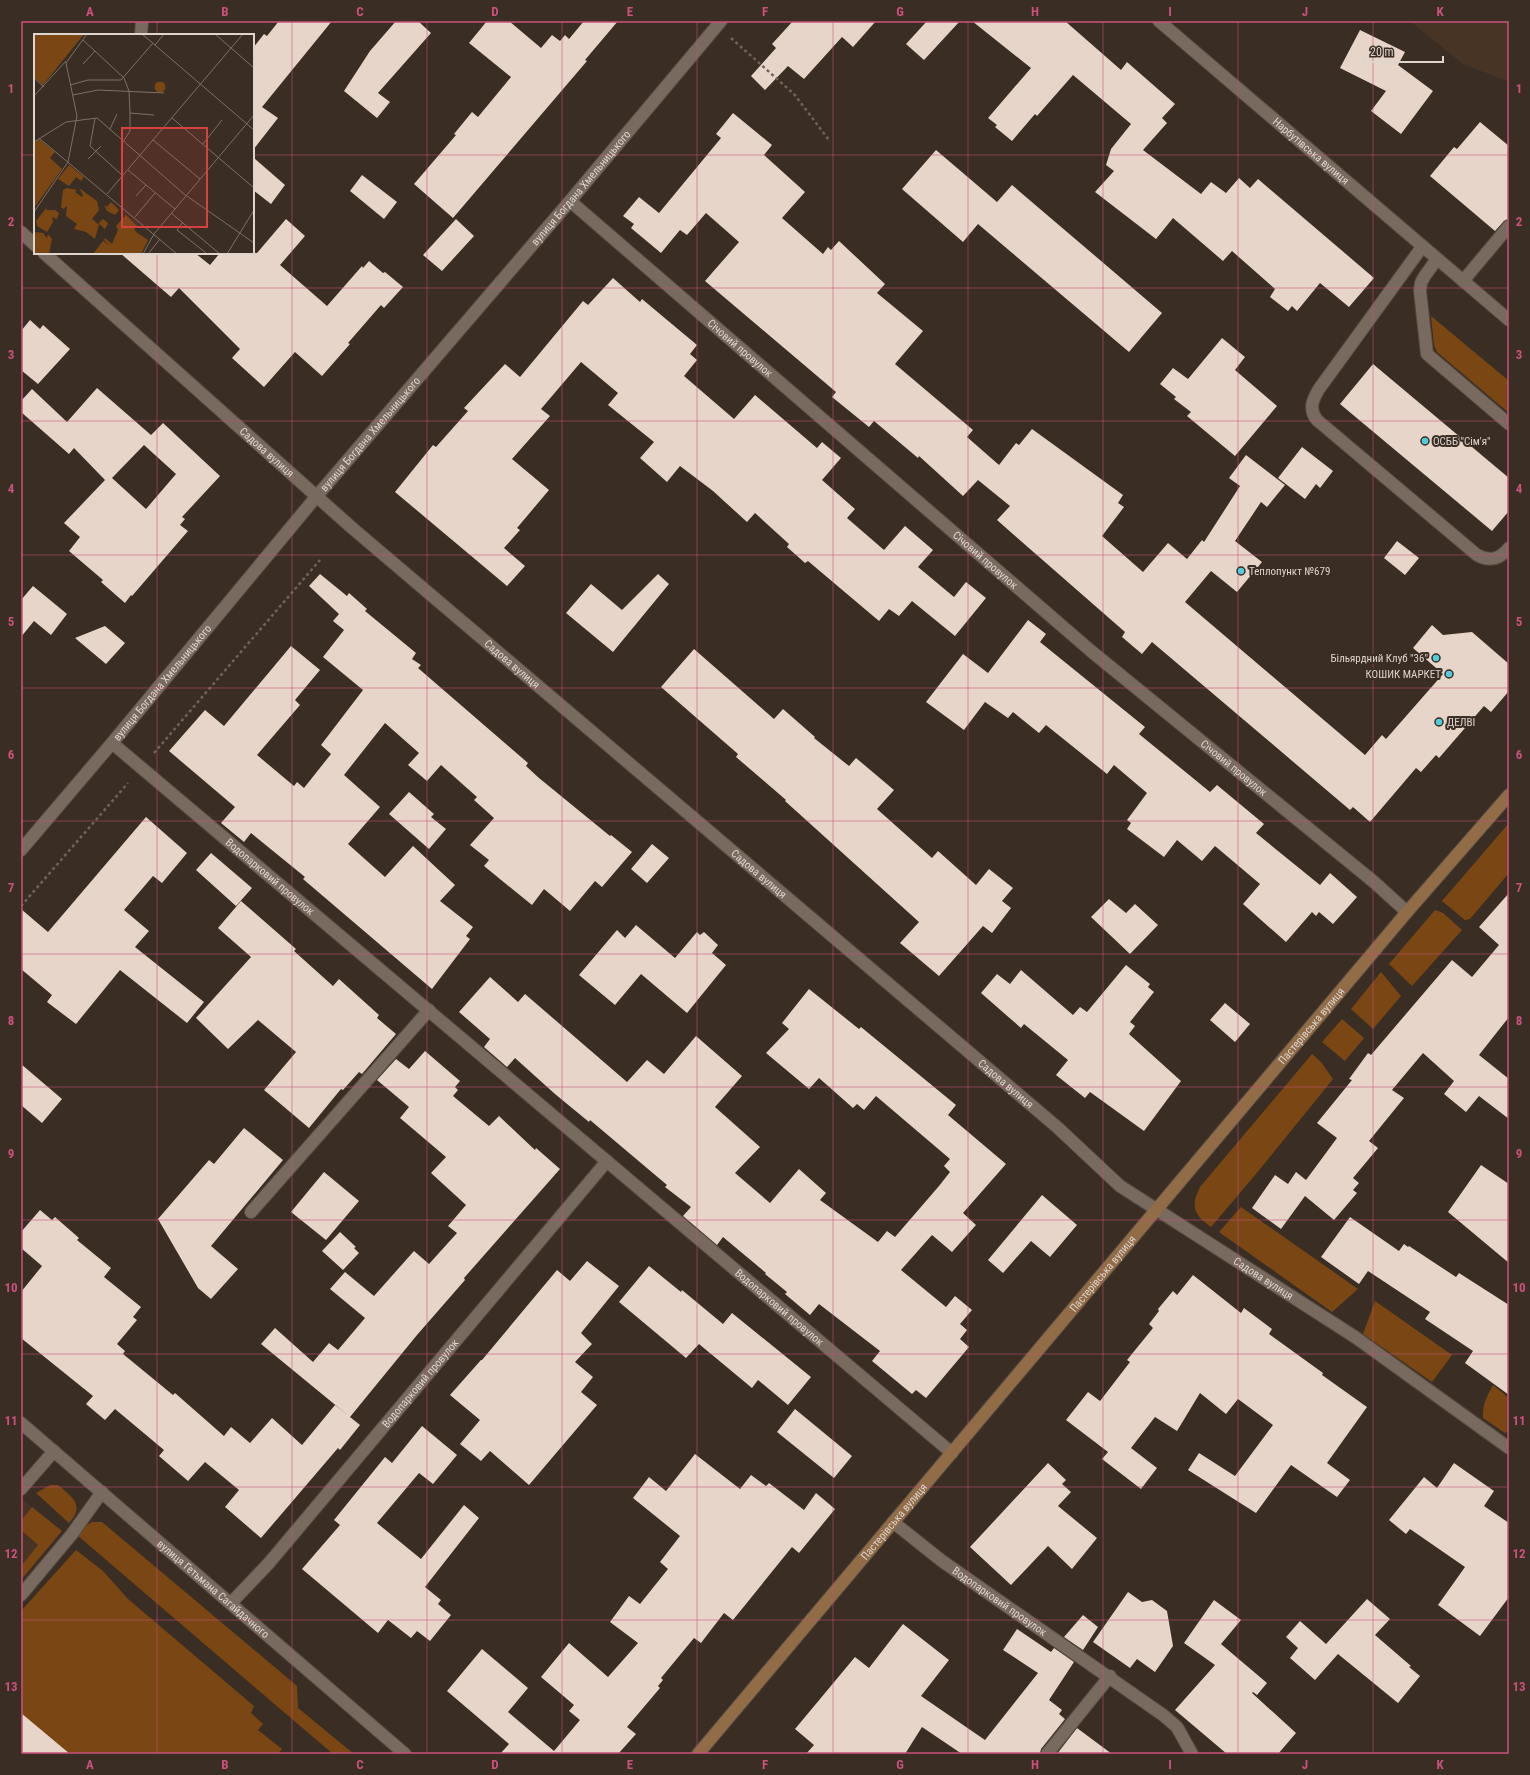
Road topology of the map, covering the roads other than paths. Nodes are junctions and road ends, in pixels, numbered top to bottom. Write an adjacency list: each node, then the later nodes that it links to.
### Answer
1 (142, 21): 4 (street)
2 (1159, 21): 9 (street, Нарбутівська вулиця)
3 (719, 24): 5 (street, вулиця Богдана Хмельницького)
4 (140, 34)
5 (570, 201): 15 (street, вулиця Богдана Хмельницького); 20 (street, Січовий провулок)
6 (1509, 226): 12 (street)
7 (21, 232): 8 (street)
8 (34, 241)
9 (1422, 247): 11 (street, Нарбутівська вулиця); 16 (street)
10 (45, 254): 15 (street, Садова вулиця)
11 (1437, 259): 12 (street, Нарбутівська вулиця); 14 (street)
12 (1463, 281): 13 (street, Нарбутівська вулиця)
13 (1509, 320)
14 (1509, 424)
15 (316, 497): 17 (street, вулиця Богдана Хмельницького); 23 (street, Садова вулиця)
16 (1509, 548)
17 (112, 743): 19 (street, вулиця Богдана Хмельницького); 21 (street, Водопарковий провулок)
18 (1509, 795): 20 (main road, Пастерівська вулиця)
19 (21, 850)
20 (1407, 912): 23 (main road, Пастерівська вулиця)
21 (429, 1010): 22 (street, Водопарковий провулок); 24 (street)
22 (607, 1161): 28 (street, Водопарковий провулок); 33 (street, Водопарковий провулок)
23 (1158, 1210): 26 (street, Садова вулиця); 28 (main road, Пастерівська вулиця)
24 (251, 1212)
25 (21, 1423): 27 (street, вулиця Гетьмана Сагайдачного)
26 (1509, 1448)
27 (54, 1452): 29 (street); 30 (street, вулиця Гетьмана Сагайдачного)
28 (952, 1453): 31 (main road, Пастерівська вулиця)
29 (21, 1489)
30 (102, 1492): 32 (street); 33 (street, вулиця Гетьмана Сагайдачного)
31 (893, 1522): 34 (street, Водопарковий провулок); 36 (main road, Пастерівська вулиця)
32 (21, 1595)
33 (231, 1603): 35 (street, вулиця Гетьмана Сагайдачного)
34 (1110, 1676): 37 (street); 38 (street, Водопарковий провулок)
35 (405, 1754)
36 (698, 1754)
37 (1047, 1754)
38 (1192, 1754)

